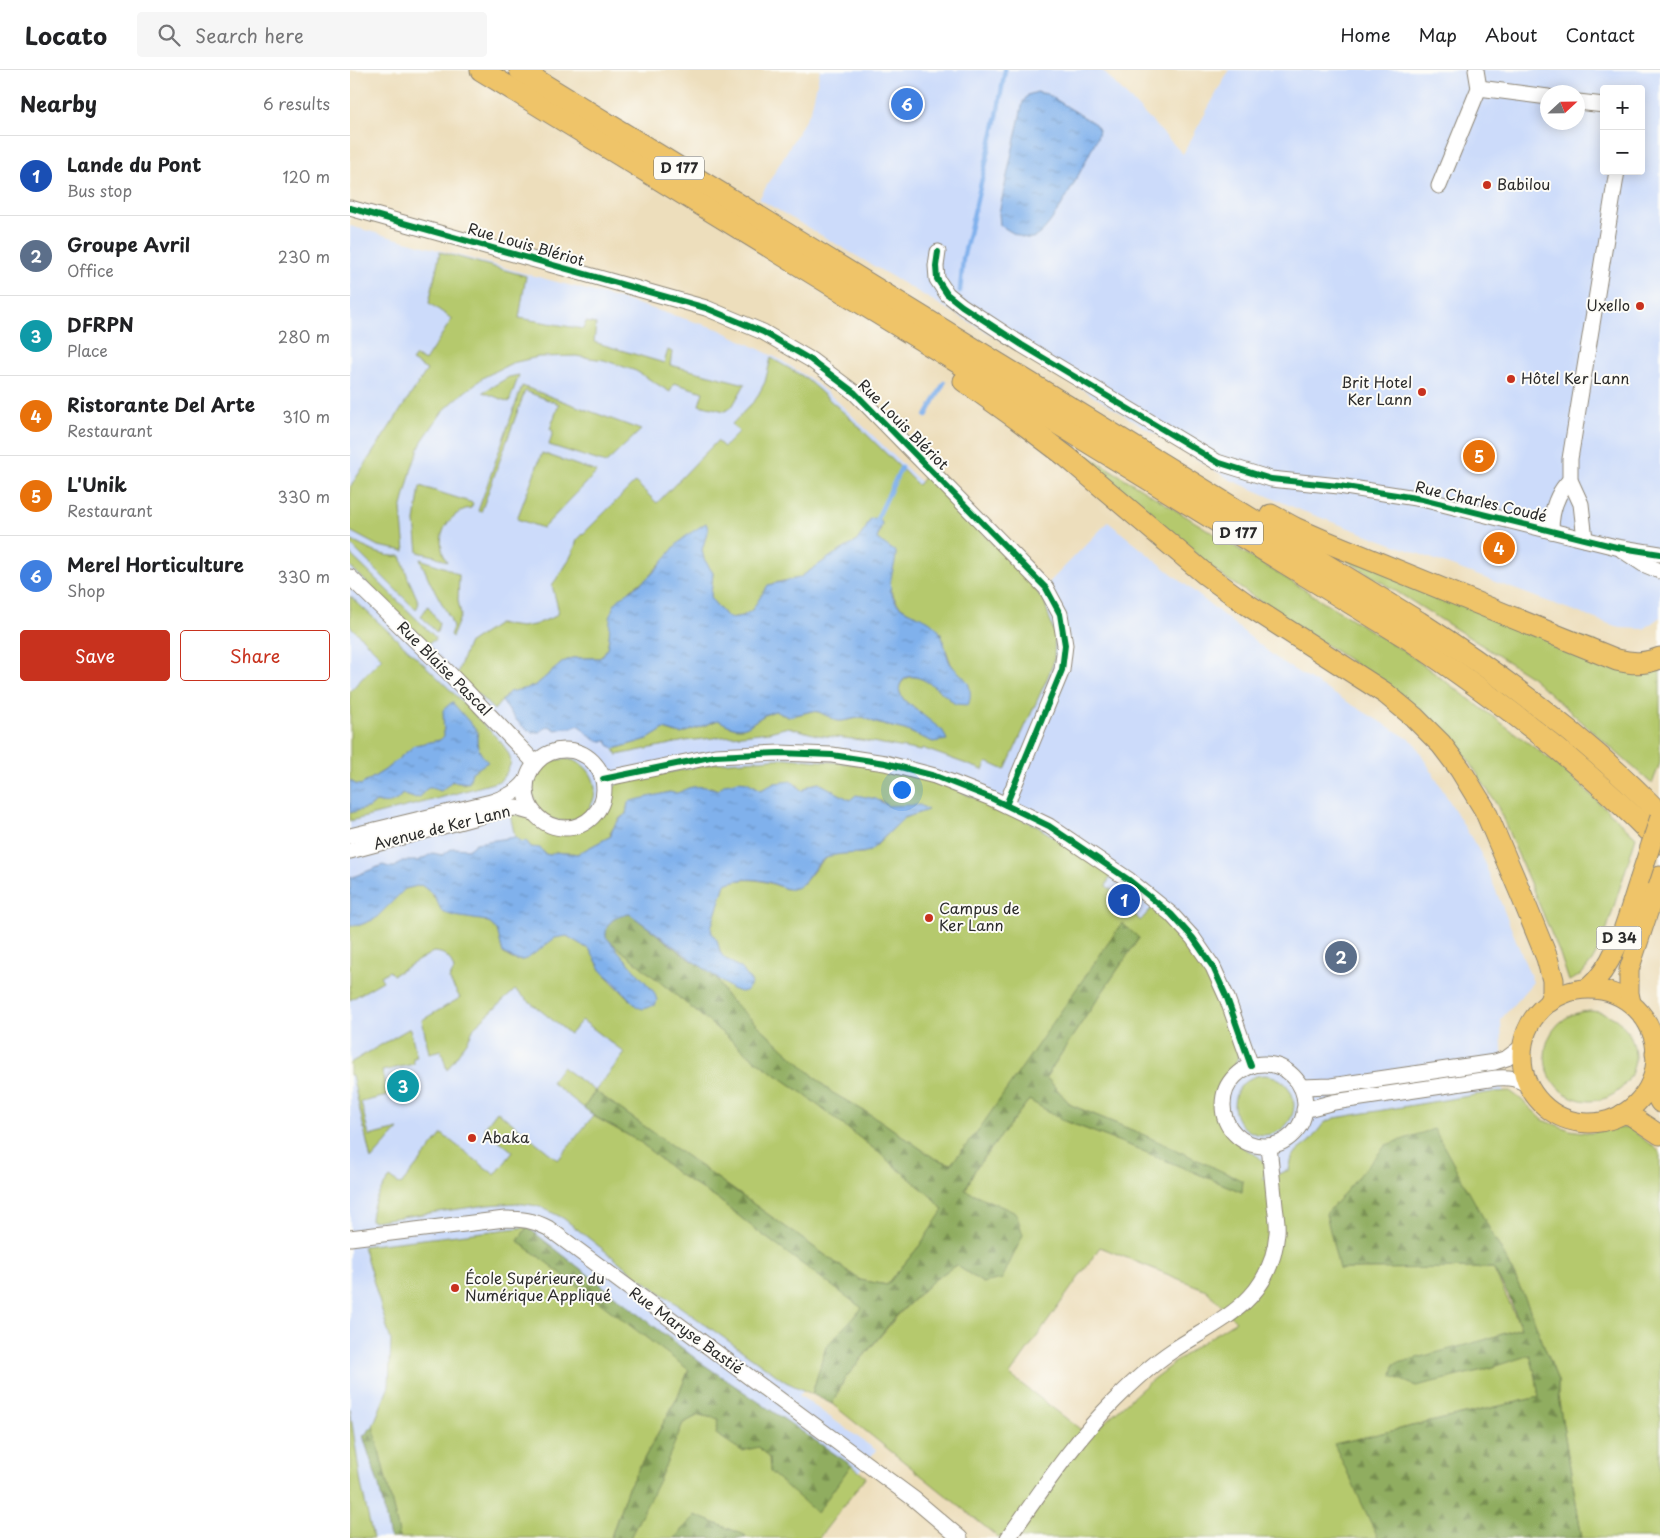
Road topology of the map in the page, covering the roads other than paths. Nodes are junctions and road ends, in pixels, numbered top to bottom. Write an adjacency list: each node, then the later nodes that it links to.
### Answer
1 (481, 70): 12 (highway, D 177)
2 (520, 70): 13 (highway, D 177)
3 (1476, 70): 4 (street)
4 (1479, 88): 5 (street); 9 (street)
5 (1540, 96)
6 (1585, 103): 7 (street)
7 (1600, 105)
8 (1616, 175): 14 (street)
9 (1440, 186)
10 (350, 208): 25 (street, Rue Louis Blériot)
11 (938, 252): 15 (street, Rue Charles Coudé)
12 (790, 259): 29 (highway, D 177); 33 (highway)
13 (838, 265): 21 (highway); 27 (highway, D 177)
14 (1570, 480): 15 (street, Rue Charles Coudé); 16 (street)
15 (1550, 531): 16 (street, Rue Charles Coudé)
16 (1585, 538): 17 (street, Rue Charles Coudé)
17 (1616, 547): 18 (street); 19 (street)
18 (1660, 554)
19 (1660, 571)
20 (350, 577): 22 (street, Rue Blaise Pascal)
21 (1660, 658)
22 (535, 763): 23 (street); 24 (street)
23 (603, 779): 25 (street); 26 (street)
24 (526, 780): 26 (street); 28 (street, Avenue de Ker Lann)
25 (1006, 805): 37 (street)
26 (533, 813): 30 (street, Avenue de Ker Lann)
27 (1660, 816): 32 (main road, D 34, bridge)
28 (350, 836)
29 (1660, 843)
30 (350, 851)
31 (1660, 876): 34 (main road, D 34)
32 (1588, 988): 33 (main road); 34 (main road)
33 (1550, 1001): 35 (main road)
34 (1631, 1003): 36 (main road)
35 (1523, 1046): 39 (main road); 40 (street)
36 (1658, 1052): 38 (main road)
37 (1251, 1066): 40 (street); 45 (street)
38 (1650, 1085): 41 (main road); 43 (main road)
39 (1530, 1086): 42 (street); 43 (main road)
40 (1301, 1088): 42 (street)
41 (1660, 1103)
42 (1304, 1110): 45 (street)
43 (1622, 1114): 44 (main road)
44 (1660, 1135)
45 (1269, 1146): 48 (street)
46 (350, 1238): 47 (street, Rue Maryse Bastié)
47 (960, 1538)
48 (1008, 1538)

